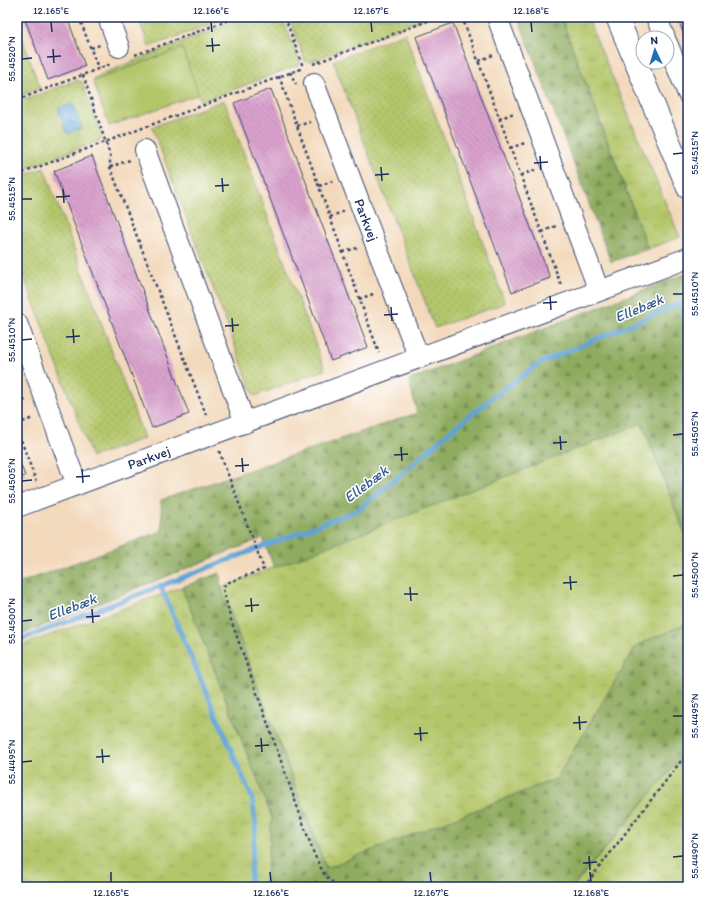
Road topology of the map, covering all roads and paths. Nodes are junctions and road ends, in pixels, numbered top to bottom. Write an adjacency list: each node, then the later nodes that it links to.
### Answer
1 (79, 17): 12 (path)
2 (108, 17): 10 (street)
3 (285, 17): 15 (path)
4 (438, 17): 13 (path)
5 (462, 17): 22 (path)
6 (498, 17): 23 (street)
7 (617, 17): 20 (street)
8 (656, 17): 9 (street)
9 (662, 30)
10 (119, 47)
11 (675, 62): 16 (street)
12 (98, 68)
13 (312, 74): 26 (street, Parkvej)
14 (83, 75): 17 (path)
15 (279, 76): 17 (path); 25 (path)
16 (688, 94)
17 (105, 141): 19 (path); 28 (path)
18 (145, 150): 27 (street)
19 (17, 175)
20 (688, 188)
21 (688, 258): 23 (street, Parkvej)
22 (561, 285)
23 (599, 291): 26 (street, Parkvej)
24 (17, 323): 31 (street)
25 (379, 353)
26 (419, 358): 27 (street, Parkvej)
27 (244, 422): 28 (street, Parkvej)
28 (210, 426): 31 (street, Parkvej); 34 (path)
29 (17, 429): 30 (path)
30 (36, 481)
31 (77, 485): 32 (street, Parkvej)
32 (17, 507)
33 (688, 752): 35 (path)
34 (337, 887)
35 (584, 887)

